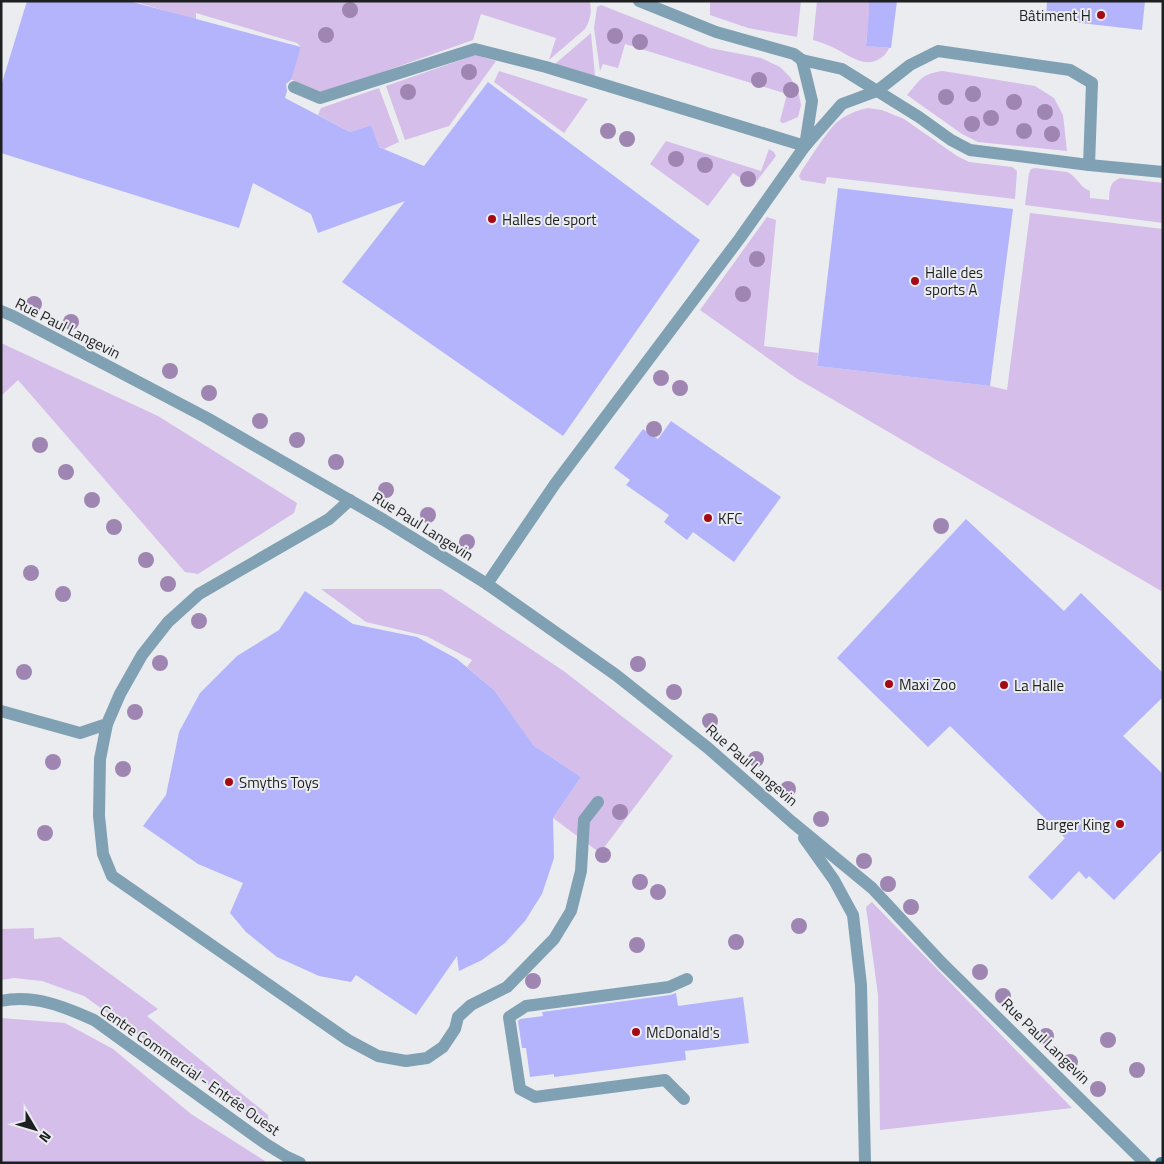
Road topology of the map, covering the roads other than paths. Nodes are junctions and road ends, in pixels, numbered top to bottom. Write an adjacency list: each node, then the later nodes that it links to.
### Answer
1 (639, 1): 2 (street)
2 (802, 60): 4 (street); 5 (street)
3 (294, 87): 5 (street)
4 (877, 91): 5 (street); 6 (street); 6 (street)
5 (805, 146): 10 (street)
6 (1089, 164): 7 (street)
7 (1163, 172)
8 (1, 311): 9 (street, Rue Paul Langevin)
9 (350, 500): 10 (street, Rue Paul Langevin); 12 (street)
10 (487, 584): 14 (street, Rue Paul Langevin)
11 (1, 711): 12 (street)
12 (107, 724): 13 (street)
13 (598, 802)
14 (792, 822): 19 (street, Rue Paul Langevin); 20 (street, Rue Paul Langevin)
15 (687, 979): 17 (street)
16 (1, 1001): 18 (street, Centre Commercial - Entrée Ouest)
17 (684, 1099)
18 (300, 1163)
19 (865, 1163)
20 (1145, 1163)

